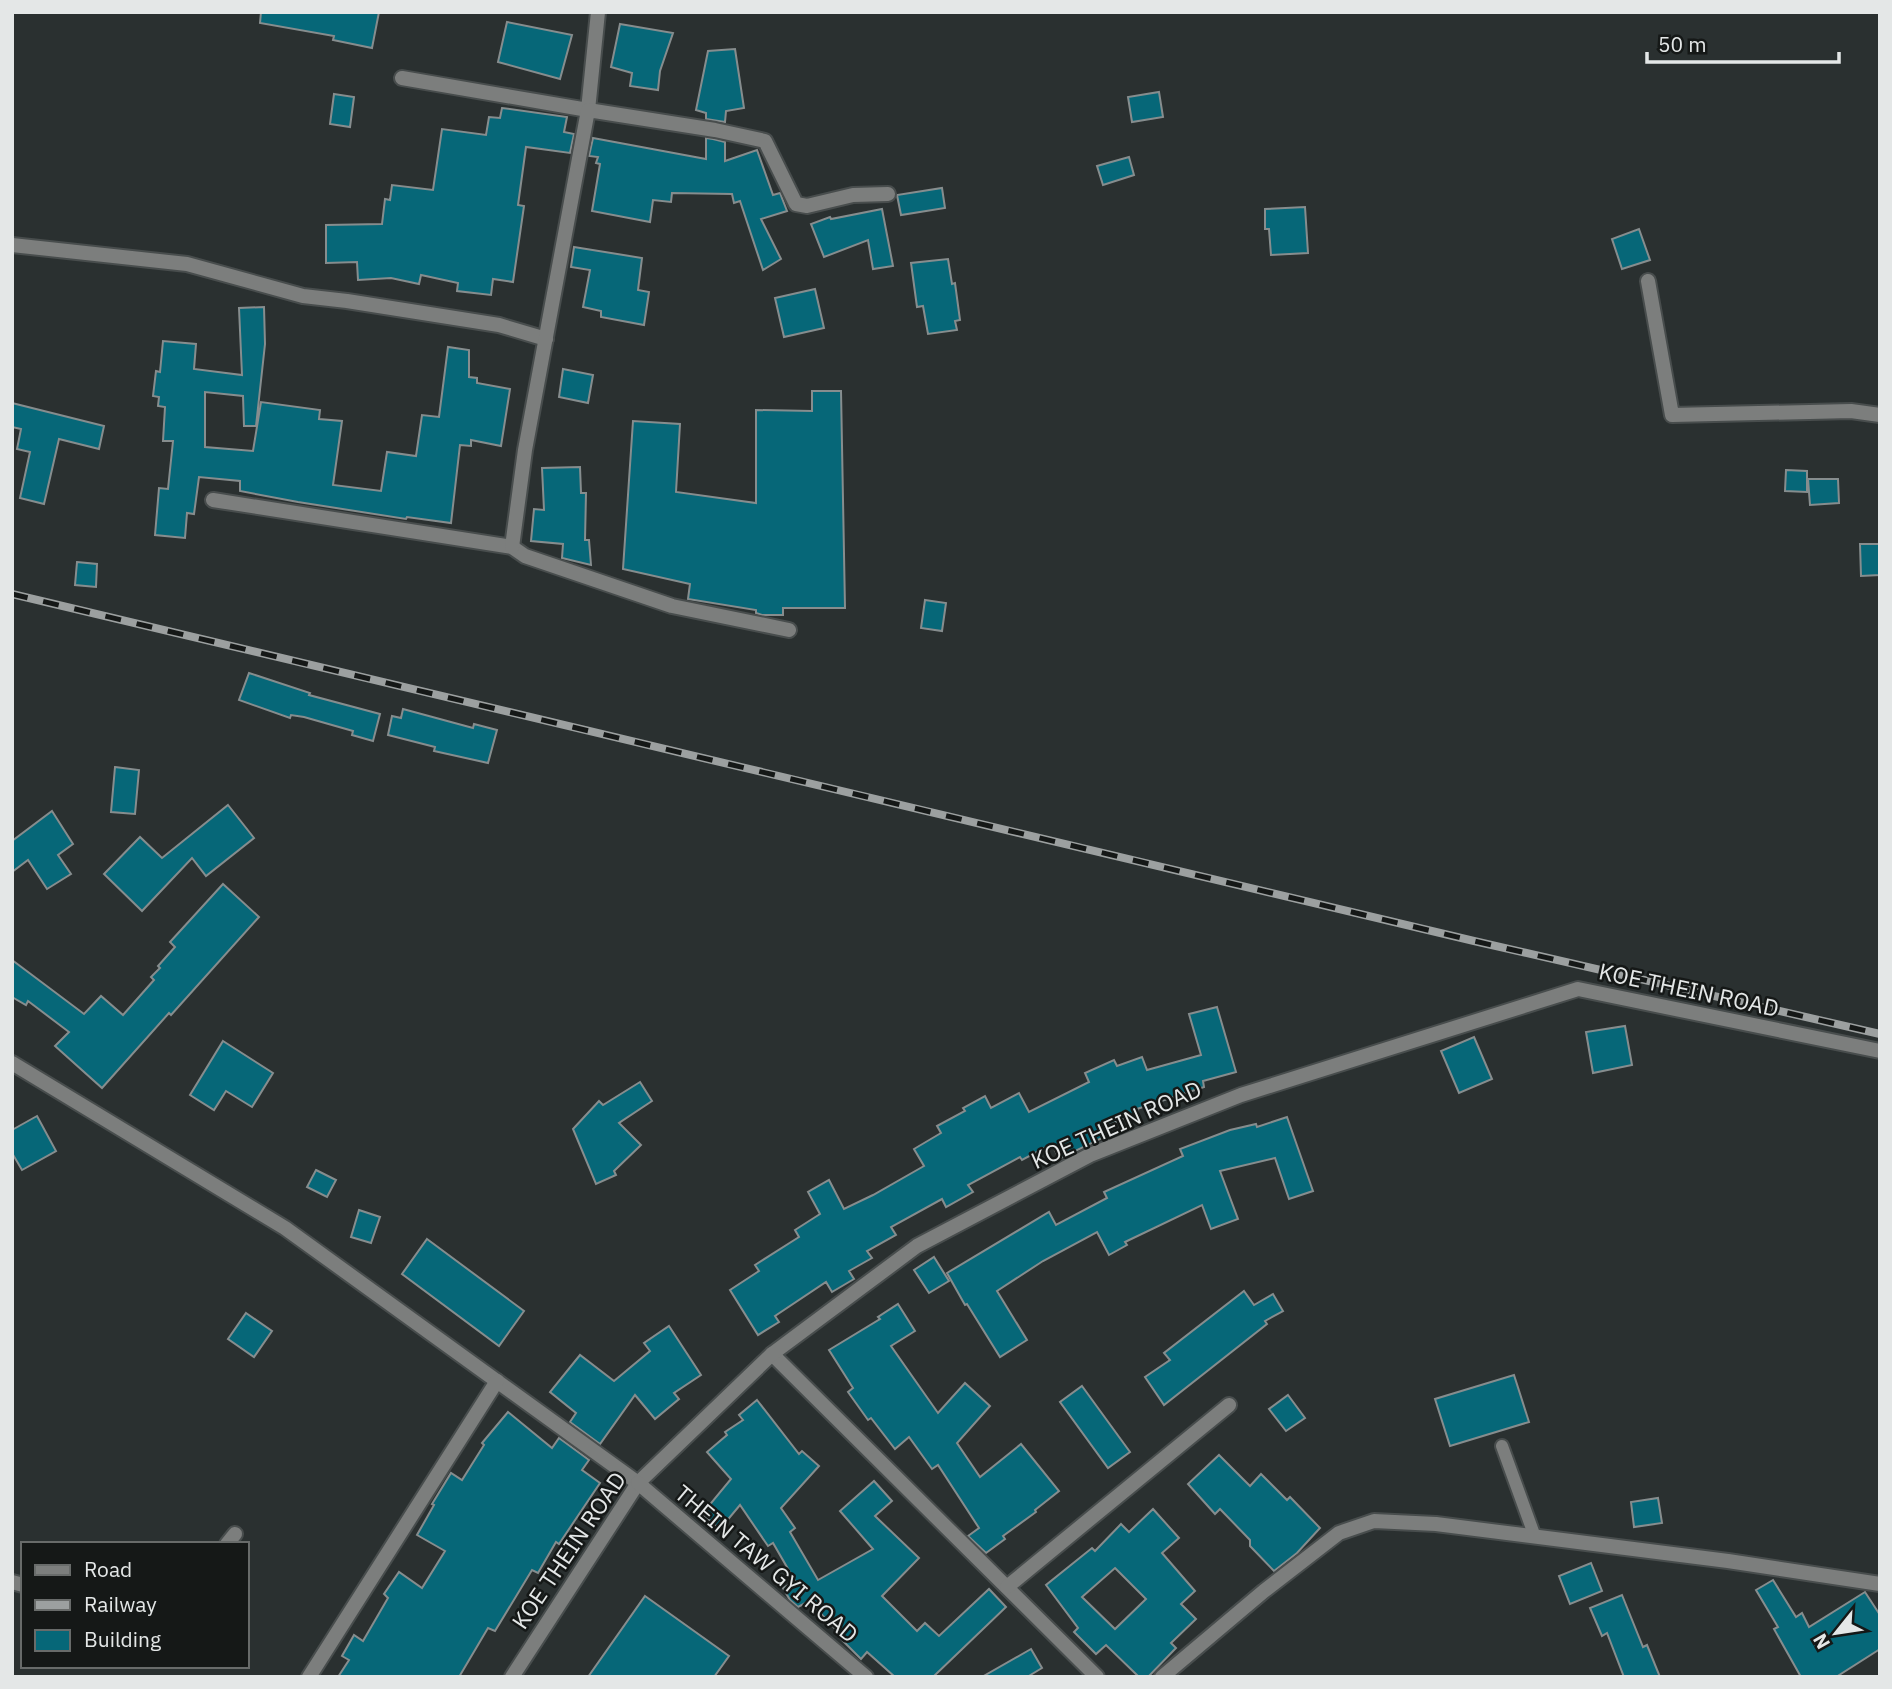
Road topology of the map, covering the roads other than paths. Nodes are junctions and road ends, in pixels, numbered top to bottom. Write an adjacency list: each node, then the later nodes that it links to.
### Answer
1 (598, 12): 3 (street)
2 (402, 78): 3 (street)
3 (588, 110): 4 (street); 7 (street)
4 (888, 194)
5 (12, 245): 7 (street)
6 (1648, 281): 8 (street)
7 (545, 339): 10 (street)
8 (1880, 415)
9 (213, 500): 10 (street)
10 (512, 547): 11 (street)
11 (789, 630)
12 (1880, 1051): 14 (street, KOE THEIN ROAD)
13 (12, 1063): 15 (street, THEIN TAW GYI ROAD)
14 (772, 1354): 18 (street, KOE THEIN ROAD); 21 (street)
15 (497, 1381): 18 (street, THEIN TAW GYI ROAD); 22 (street)
16 (1229, 1405): 21 (street)
17 (1502, 1447): 19 (lane)
18 (638, 1483): 23 (street, KOE THEIN ROAD); 24 (street, THEIN TAW GYI ROAD)
19 (1535, 1536): 20 (street); 26 (street)
20 (1880, 1584)
21 (1007, 1587): 25 (street)
22 (309, 1677)
23 (512, 1677)
24 (866, 1677)
25 (1097, 1677)
26 (1162, 1677)

